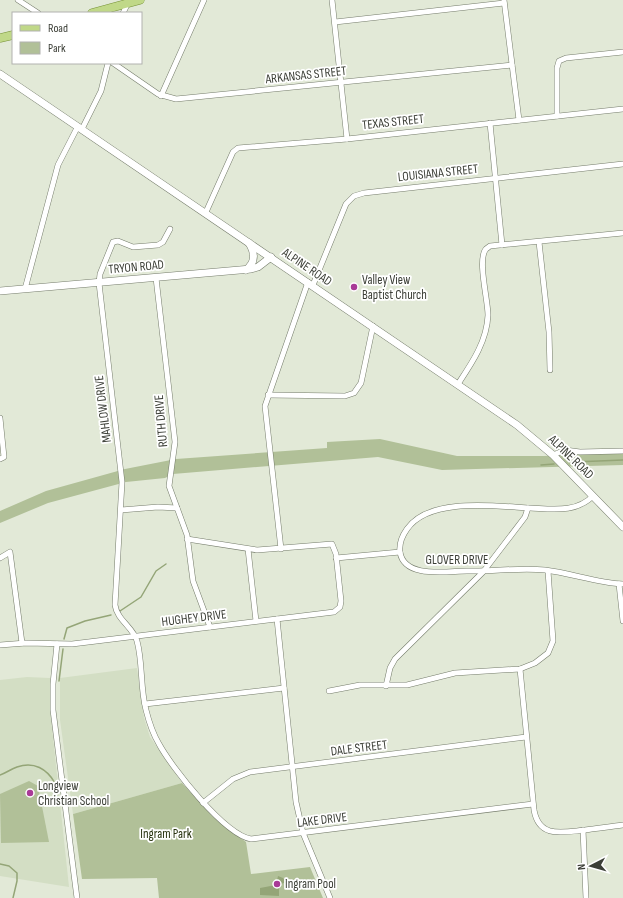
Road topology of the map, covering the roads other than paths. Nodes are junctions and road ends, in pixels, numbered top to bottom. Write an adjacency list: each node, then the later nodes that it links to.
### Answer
1 (18, 0): 7 (street)
2 (140, 0): 5 (main road)
3 (204, 0): 19 (street)
4 (332, 0): 10 (street)
5 (128, 2): 8 (main road); 9 (street)
6 (504, 2): 10 (street); 16 (street)
7 (36, 12)
8 (95, 12)
9 (123, 12)
10 (335, 22): 18 (street)
11 (12, 35): 12 (main road)
12 (0, 38)
13 (623, 52): 21 (street)
14 (108, 64): 24 (street)
15 (114, 64): 19 (street, ARKANSAS STREET)
16 (512, 65): 18 (street, ARKANSAS STREET); 22 (street)
17 (0, 74): 24 (main road, ALPINE ROAD)
18 (341, 83): 19 (street, ARKANSAS STREET); 25 (street)
19 (161, 96)
20 (623, 109): 21 (street, TEXAS STREET)
21 (557, 116): 22 (street, TEXAS STREET)
22 (519, 120): 23 (street, TEXAS STREET)
23 (490, 123): 25 (street, TEXAS STREET); 27 (street)
24 (80, 127): 28 (main road, ALPINE ROAD); 39 (street)
25 (347, 139): 28 (street, TEXAS STREET)
26 (623, 164): 27 (street, LOUISIANA STREET)
27 (496, 178): 33 (street); 38 (street, LOUISIANA STREET)
28 (206, 212): 31 (main road, ALPINE ROAD)
29 (170, 229): 37 (street, MAHLOW DRIVE)
30 (623, 233): 32 (street)
31 (248, 241): 34 (main road, ALPINE ROAD); 35 (main road)
32 (540, 242): 33 (street); 42 (street)
33 (502, 246): 43 (street)
34 (272, 257): 35 (main road, TRYON ROAD); 38 (main road, ALPINE ROAD)
35 (246, 270): 36 (main road, TRYON ROAD)
36 (156, 278): 37 (main road, TRYON ROAD); 50 (street, RUTH DRIVE)
37 (99, 283): 39 (main road, TRYON ROAD); 52 (street, MAHLOW DRIVE)
38 (310, 284): 41 (main road, ALPINE ROAD); 44 (street, LOUISIANA STREET)
39 (25, 289): 40 (main road, TRYON ROAD)
40 (0, 291)
41 (373, 326): 43 (main road, ALPINE ROAD); 44 (street)
42 (550, 370)
43 (458, 384): 47 (main road, ALPINE ROAD)
44 (268, 395): 56 (street, LOUISIANA STREET)
45 (0, 418): 48 (street)
46 (623, 451): 47 (street)
47 (553, 455): 49 (main road, ALPINE ROAD)
48 (0, 459)
49 (593, 496): 51 (street); 53 (main road, ALPINE ROAD)
50 (177, 508): 52 (street); 54 (street, RUTH DRIVE)
51 (528, 508): 57 (street); 61 (street)
52 (121, 510): 67 (street, MAHLOW DRIVE)
53 (623, 527)
54 (187, 539): 55 (street); 66 (street, RUTH DRIVE)
55 (248, 549): 56 (street); 64 (street)
56 (281, 549): 59 (street)
57 (400, 552): 59 (street); 61 (street, GLOVER DRIVE)
58 (0, 558): 68 (street)
59 (336, 558): 63 (street, HUGHEY DRIVE)
60 (548, 571): 61 (street, GLOVER DRIVE); 62 (street, GLOVER DRIVE); 71 (street)
61 (483, 572): 72 (street)
62 (621, 584): 65 (street)
63 (277, 619): 64 (street, HUGHEY DRIVE); 73 (street)
64 (256, 621): 66 (street, HUGHEY DRIVE)
65 (623, 621)
66 (210, 627): 67 (street, HUGHEY DRIVE)
67 (135, 636): 69 (street, HUGHEY DRIVE); 75 (street, LAKE DRIVE)
68 (22, 643): 69 (street, HUGHEY DRIVE); 70 (street, HUGHEY DRIVE)
69 (57, 644): 83 (street)
70 (0, 645)
71 (520, 668): 72 (street); 76 (street)
72 (386, 686): 74 (street)
73 (284, 688): 75 (street); 77 (street)
74 (329, 691)
75 (145, 704): 78 (street, LAKE DRIVE)
76 (526, 737): 77 (street, DALE STREET); 79 (street)
77 (292, 767): 78 (street, DALE STREET); 82 (street)
78 (203, 803): 82 (street, LAKE DRIVE)
79 (533, 804): 81 (street); 82 (street, LAKE DRIVE)
80 (623, 825): 81 (street)
81 (583, 830): 85 (street)
82 (303, 833): 84 (street)
83 (77, 898)
84 (330, 898)
85 (586, 898)

